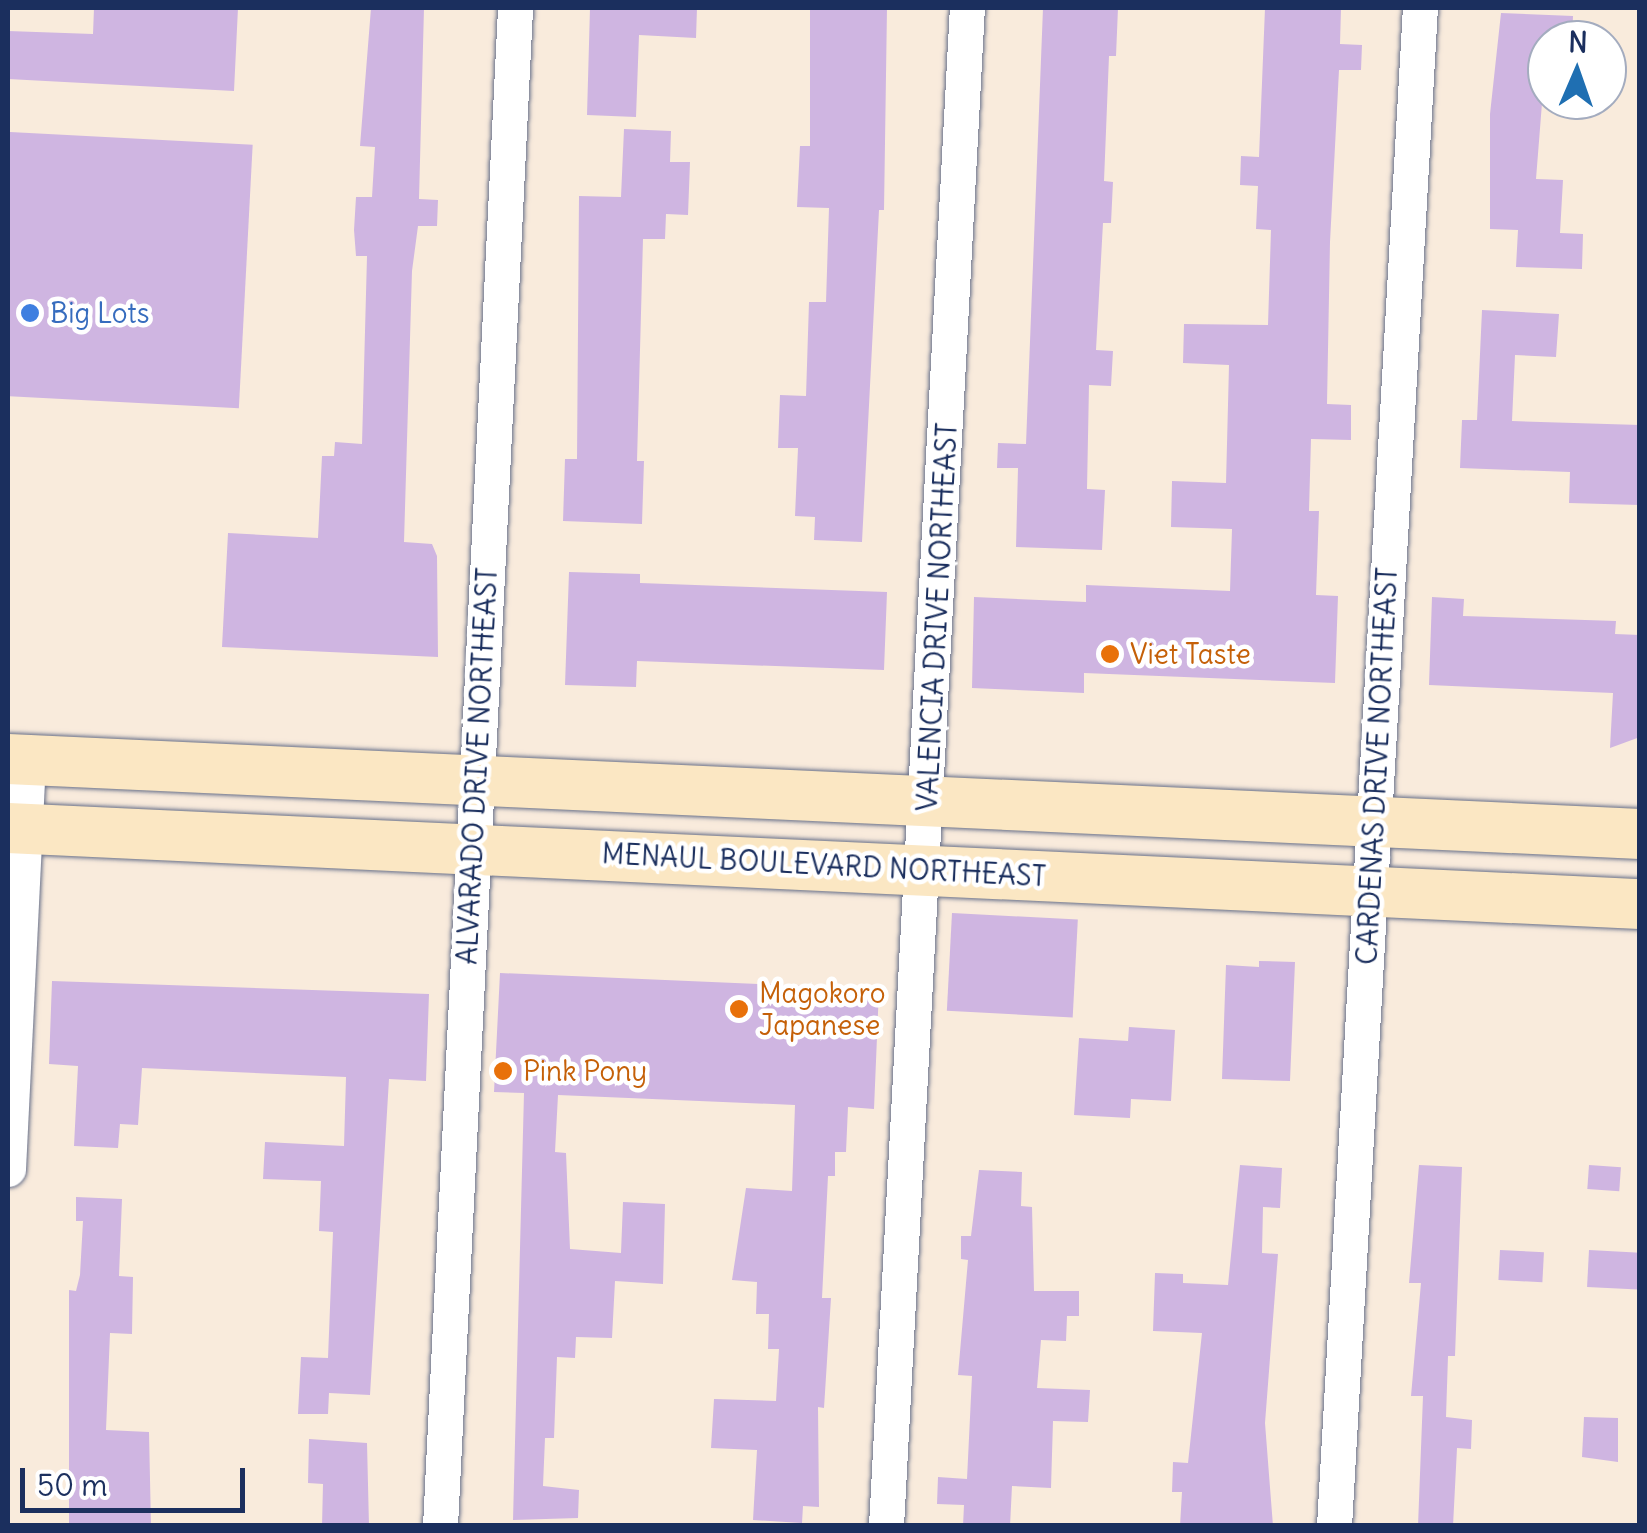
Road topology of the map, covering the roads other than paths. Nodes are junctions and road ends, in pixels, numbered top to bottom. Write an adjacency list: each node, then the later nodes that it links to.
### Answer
1 (514, 8): 5 (street, ALVARADO DRIVE NORTHEAST)
2 (967, 8): 6 (street, VALENCIA DRIVE NORTHEAST)
3 (1420, 8): 7 (street, CARDENAS DRIVE NORTHEAST)
4 (18, 760): 5 (main road); 8 (street)
5 (477, 778): 6 (main road); 10 (street, ALVARADO DRIVE NORTHEAST)
6 (928, 802): 7 (main road); 11 (street, VALENCIA DRIVE NORTHEAST)
7 (1376, 821): 9 (main road); 12 (street, CARDENAS DRIVE NORTHEAST)
8 (16, 829): 10 (main road, MENAUL BOULEVARD NORTHEAST); 14 (street)
9 (1640, 834)
10 (473, 847): 11 (main road, MENAUL BOULEVARD NORTHEAST); 15 (street, ALVARADO DRIVE NORTHEAST)
11 (922, 870): 12 (main road, MENAUL BOULEVARD NORTHEAST); 16 (street, VALENCIA DRIVE NORTHEAST)
12 (1370, 890): 13 (main road, MENAUL BOULEVARD NORTHEAST); 17 (street, CARDENAS DRIVE NORTHEAST)
13 (1640, 904)
14 (8, 1169)
15 (440, 1526)
16 (886, 1526)
17 (1334, 1526)

